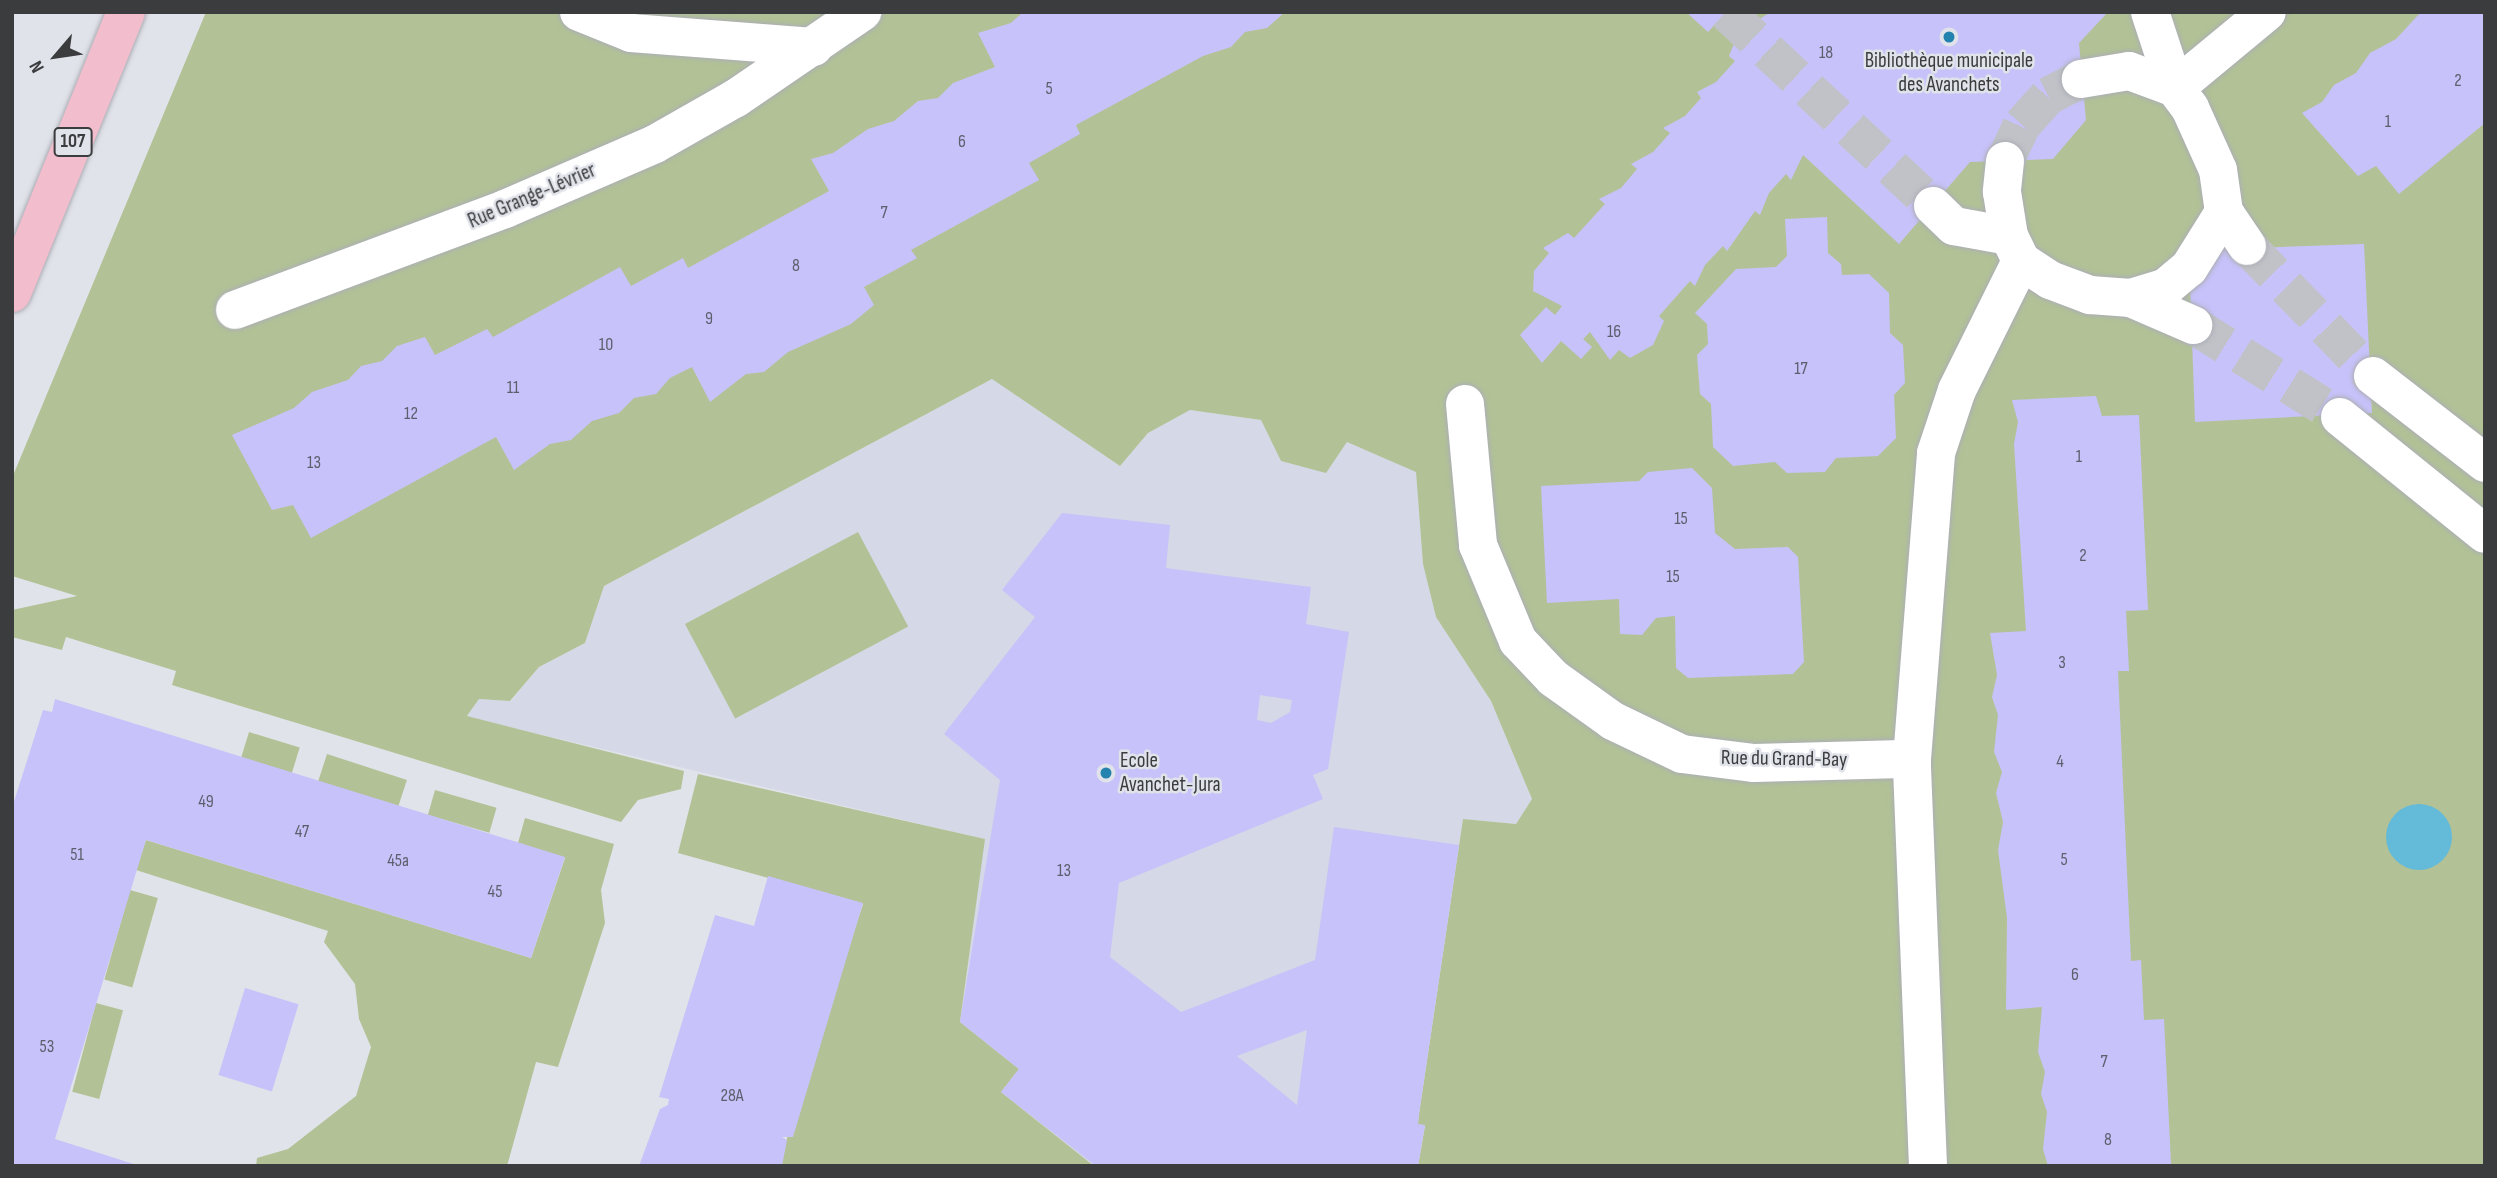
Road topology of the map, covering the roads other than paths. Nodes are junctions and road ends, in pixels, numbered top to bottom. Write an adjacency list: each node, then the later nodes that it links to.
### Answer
1 (126, 12): 14 (main road, 107)
2 (579, 12): 6 (street)
3 (862, 12): 6 (street, Rue Grange-Lévrier)
4 (2150, 12): 8 (street)
5 (2267, 12): 8 (street)
6 (813, 47): 16 (street, Rue Grange-Lévrier)
7 (2081, 79): 8 (street)
8 (2175, 88): 11 (street)
9 (2005, 161): 13 (street)
10 (1933, 206): 13 (street)
11 (2224, 212): 12 (street); 15 (street)
12 (2247, 246)
13 (2015, 249): 15 (street); 23 (street)
14 (12, 293)
15 (2131, 298): 17 (street)
16 (235, 310)
17 (2193, 325)
18 (2373, 376): 21 (street)
19 (1465, 404): 23 (street, Rue du Grand-Bay)
20 (2340, 417): 22 (street)
21 (2485, 463)
22 (2485, 534)
23 (1912, 759): 24 (street)
24 (1928, 1166)

